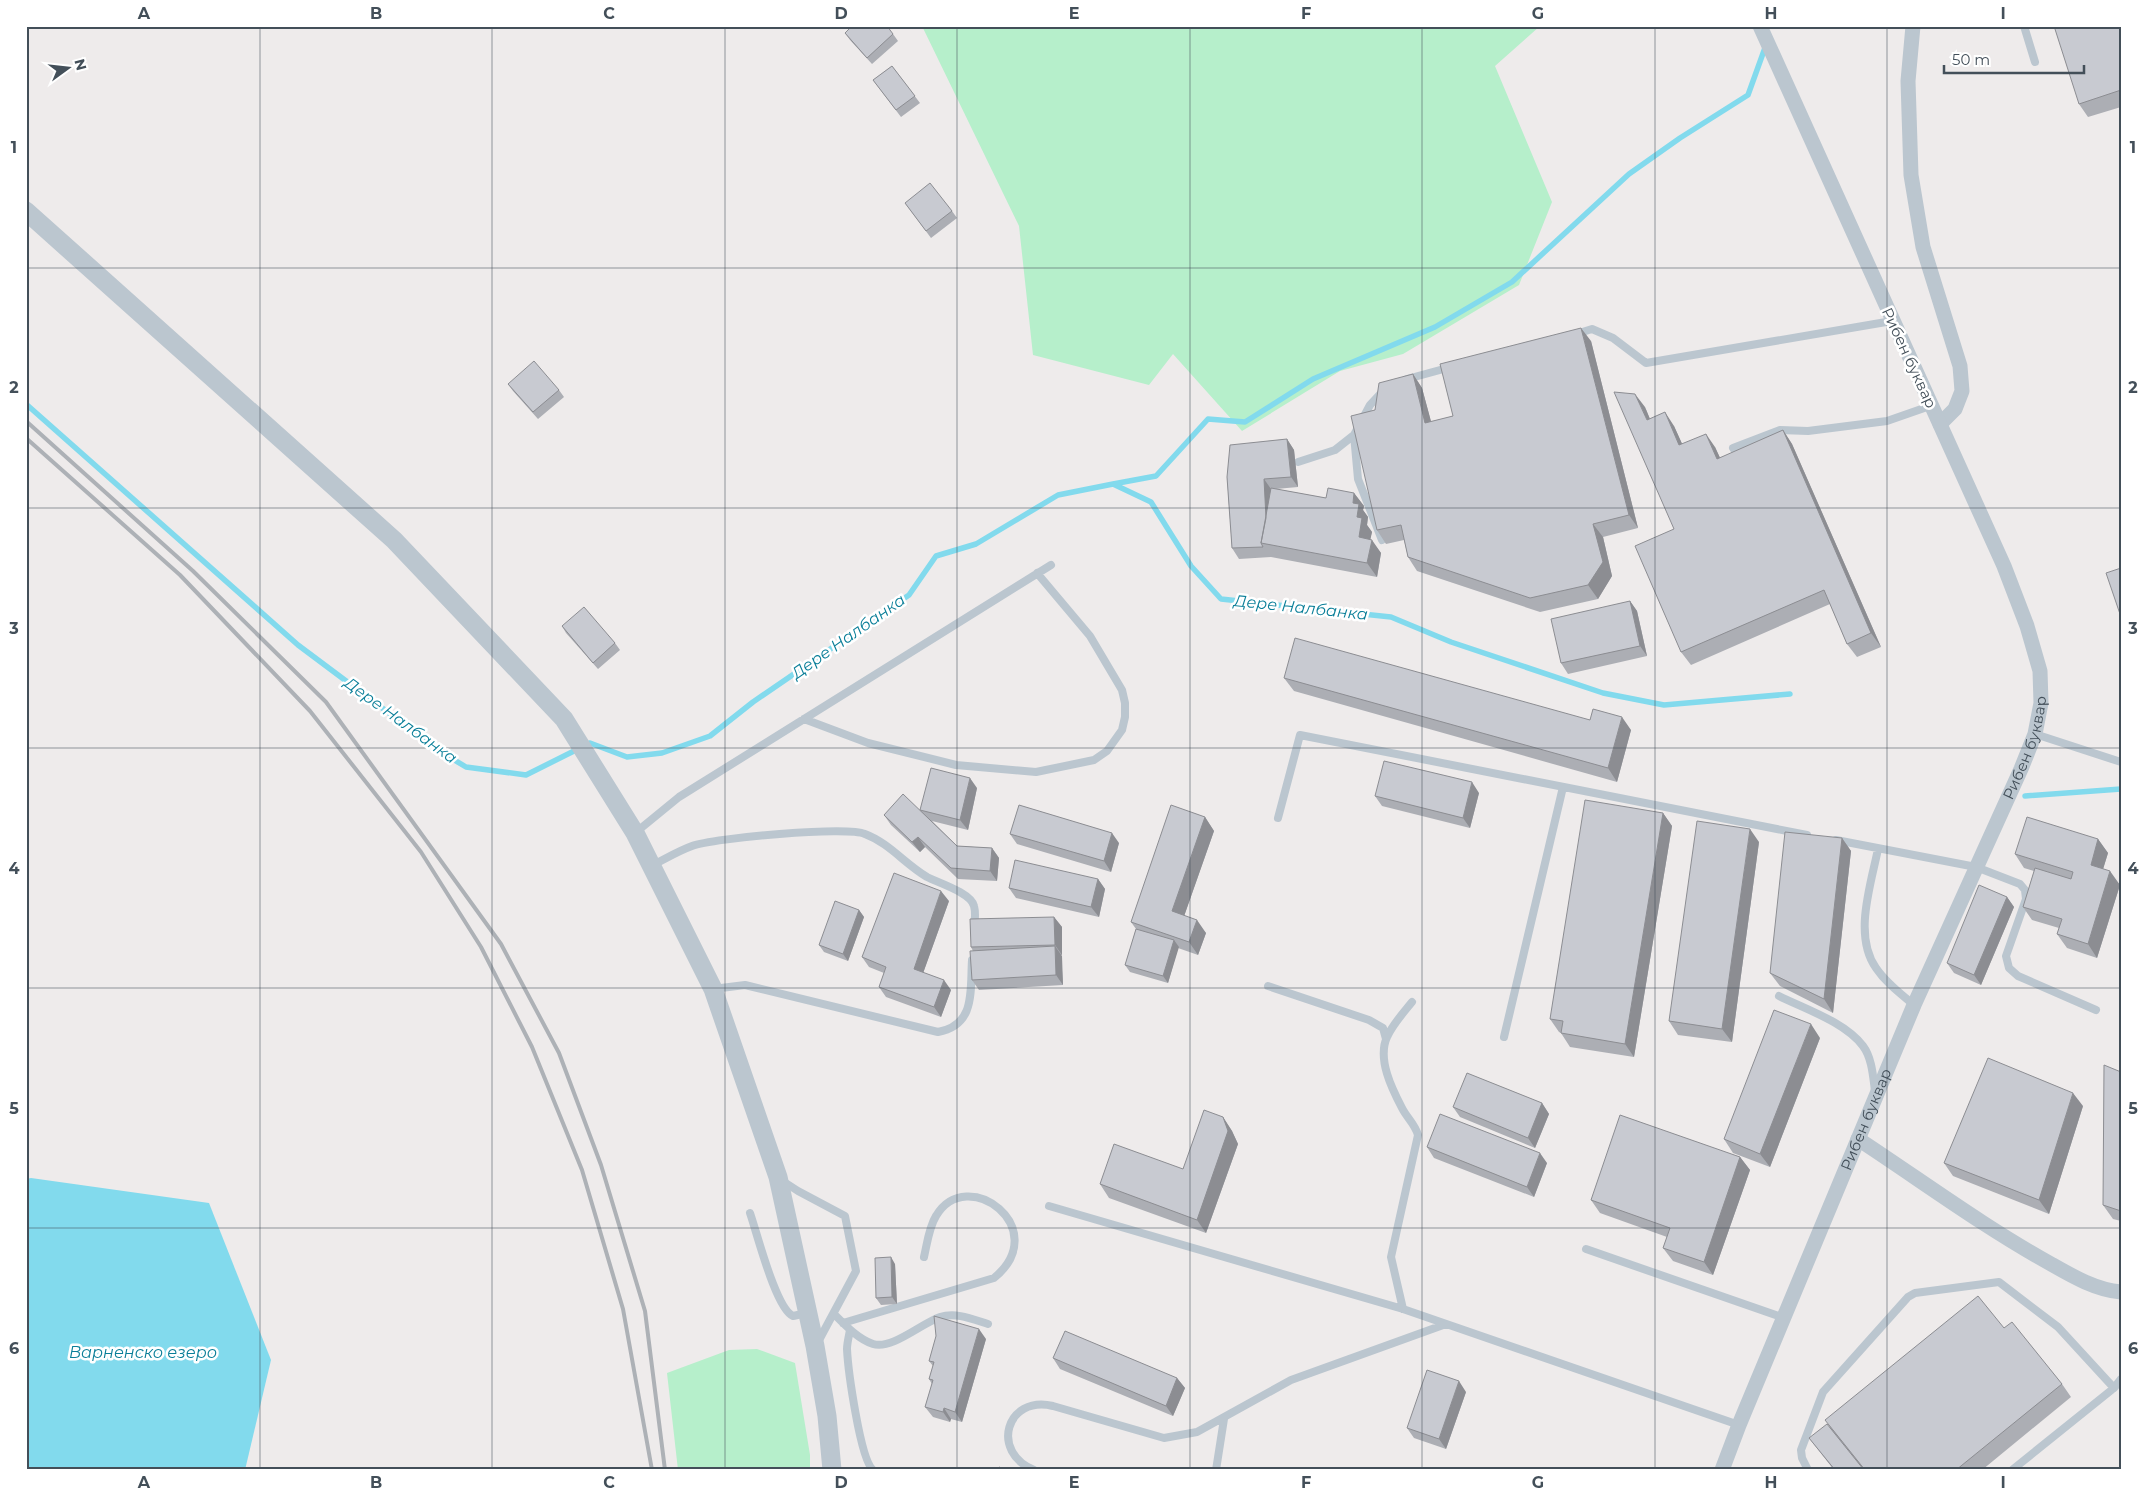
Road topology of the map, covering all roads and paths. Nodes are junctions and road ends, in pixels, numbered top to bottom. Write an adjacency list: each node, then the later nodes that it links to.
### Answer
1 (1760, 26): 6 (street, Рибен буквар)
2 (1913, 26): 12 (street)
3 (2024, 26): 4 (lane)
4 (2035, 62)
5 (26, 211): 24 (street)
6 (1892, 322): 7 (lane); 11 (street, Рибен буквар)
7 (1564, 337)
8 (1460, 364): 9 (lane)
9 (1399, 381)
10 (1390, 383): 13 (lane)
11 (1930, 406): 12 (street, Рибен буквар); 14 (lane)
12 (1940, 424): 20 (street, Рибен буквар)
13 (1354, 435): 15 (lane); 16 (lane)
14 (1733, 448)
15 (1298, 462)
16 (1382, 540)
17 (1051, 565): 18 (lane)
18 (1037, 573): 19 (lane); 19 (lane)
19 (804, 719): 24 (lane)
20 (2035, 734): 21 (lane); 29 (street, Рибен буквар)
21 (2121, 762)
22 (1563, 787): 23 (lane); 25 (lane); 38 (lane)
23 (1278, 818)
24 (635, 833): 28 (street)
25 (1813, 836)
26 (1832, 840): 27 (lane)
27 (1878, 849): 29 (lane); 36 (lane)
28 (651, 866): 30 (lane); 33 (street)
29 (1976, 867): 36 (street, Рибен буквар); 37 (lane)
30 (973, 940)
31 (973, 949): 33 (lane)
32 (1268, 986): 39 (lane)
33 (713, 989): 42 (street)
34 (1779, 996): 40 (lane)
35 (1412, 1002): 39 (lane)
36 (1914, 1005): 40 (street, Рибен буквар)
37 (2096, 1010)
38 (1504, 1037)
39 (1386, 1039): 48 (lane)
40 (1876, 1097): 41 (street, Рибен буквар)
41 (1858, 1139): 47 (street); 51 (street, Рибен буквар)
42 (778, 1177): 49 (street); 50 (lane)
43 (1049, 1206): 48 (lane)
44 (750, 1212): 49 (lane)
45 (1586, 1249): 51 (lane)
46 (924, 1257): 52 (lane)
47 (2121, 1292)
48 (1403, 1309): 54 (lane)
49 (807, 1313): 56 (street)
50 (834, 1314): 52 (lane); 56 (lane)
51 (1784, 1318): 60 (street, Рибен буквар)
52 (843, 1323): 55 (lane)
53 (988, 1324): 55 (lane)
54 (1446, 1324): 59 (lane); 60 (lane)
55 (850, 1330): 62 (lane)
56 (815, 1346): 61 (street)
57 (2121, 1379): 58 (lane)
58 (2114, 1388): 66 (lane); 67 (lane)
59 (1224, 1418): 63 (lane); 64 (lane)
60 (1738, 1426): 65 (street, Рибен буквар)
61 (832, 1470)
62 (873, 1470)
63 (1034, 1470)
64 (1216, 1470)
65 (1722, 1470)
66 (1808, 1470)
67 (2012, 1470)

